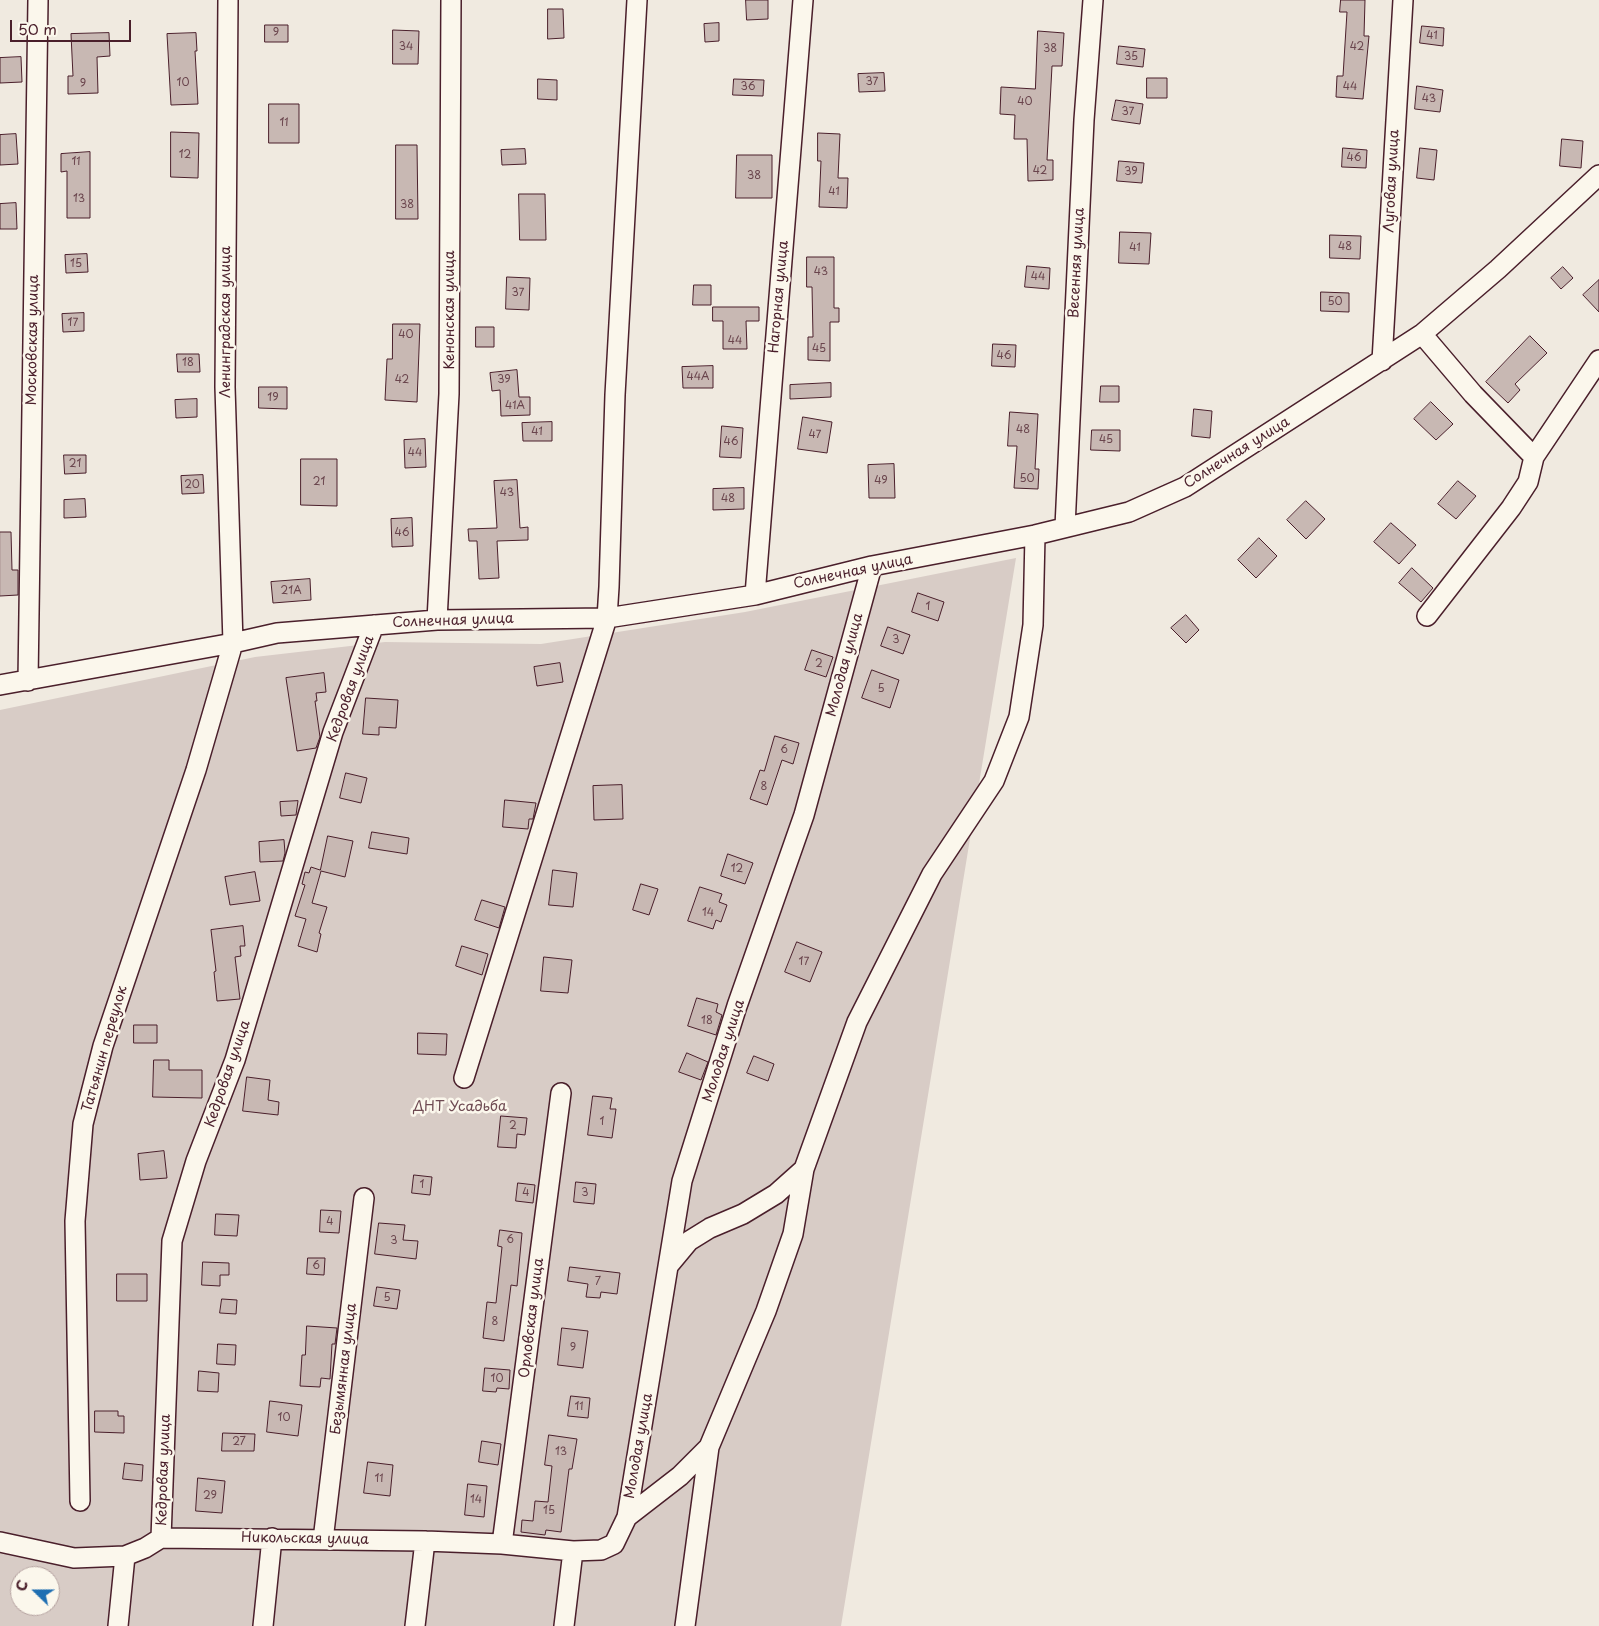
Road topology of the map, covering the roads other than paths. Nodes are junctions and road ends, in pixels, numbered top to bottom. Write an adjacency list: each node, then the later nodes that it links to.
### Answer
1 (38, 0): 22 (street, Московская улица)
2 (228, 0): 21 (street, Ленинградская улица)
3 (451, 0): 19 (street, Кенонская улица)
4 (637, 0): 18 (street)
5 (803, 0): 16 (street, Нагорная улица)
6 (1092, 0): 13 (street, Весенняя улица)
7 (1403, 0): 11 (street, Луговая улица)
8 (1599, 176): 9 (street, Солнечная улица)
9 (1422, 334): 11 (street, Солнечная улица); 12 (street)
10 (1599, 360): 12 (street)
11 (1382, 362): 13 (street, Солнечная улица)
12 (1534, 457): 17 (street)
13 (1065, 527): 14 (street, Солнечная улица)
14 (1035, 535): 15 (street, Солнечная улица); 26 (street)
15 (872, 566): 16 (street, Солнечная улица); 28 (street, Молодая улица)
16 (755, 595): 18 (street, Солнечная улица)
17 (1427, 616)
18 (607, 618): 19 (street, Солнечная улица); 24 (street)
19 (437, 620): 20 (street, Солнечная улица)
20 (374, 625): 21 (street, Солнечная улица); 32 (street, Кедровая улица)
21 (233, 643): 22 (street, Солнечная улица); 30 (street, Татьянин переулок)
22 (28, 681): 23 (street, Солнечная улица)
23 (0, 685)
24 (464, 1078)
25 (561, 1093): 37 (street, Орловская улица)
26 (804, 1169): 28 (street); 29 (street)
27 (364, 1198): 34 (street, Безымянная улица)
28 (669, 1266): 31 (street, Молодая улица)
29 (708, 1448): 31 (street); 45 (street)
30 (80, 1501)
31 (627, 1517): 38 (street, Молодая улица)
32 (161, 1538): 33 (street, Никольская улица); 40 (street, Никольская улица)
33 (272, 1538): 34 (street, Никольская улица); 42 (street)
34 (323, 1540): 35 (street, Никольская улица)
35 (425, 1540): 37 (street, Никольская улица); 43 (street)
36 (0, 1542): 40 (street, Никольская улица)
37 (502, 1544): 39 (street, Никольская улица)
38 (614, 1544): 39 (street, Никольская улица)
39 (573, 1551): 44 (street)
40 (125, 1556): 41 (street)
41 (118, 1626)
42 (263, 1626)
43 (415, 1626)
44 (564, 1626)
45 (685, 1626)

